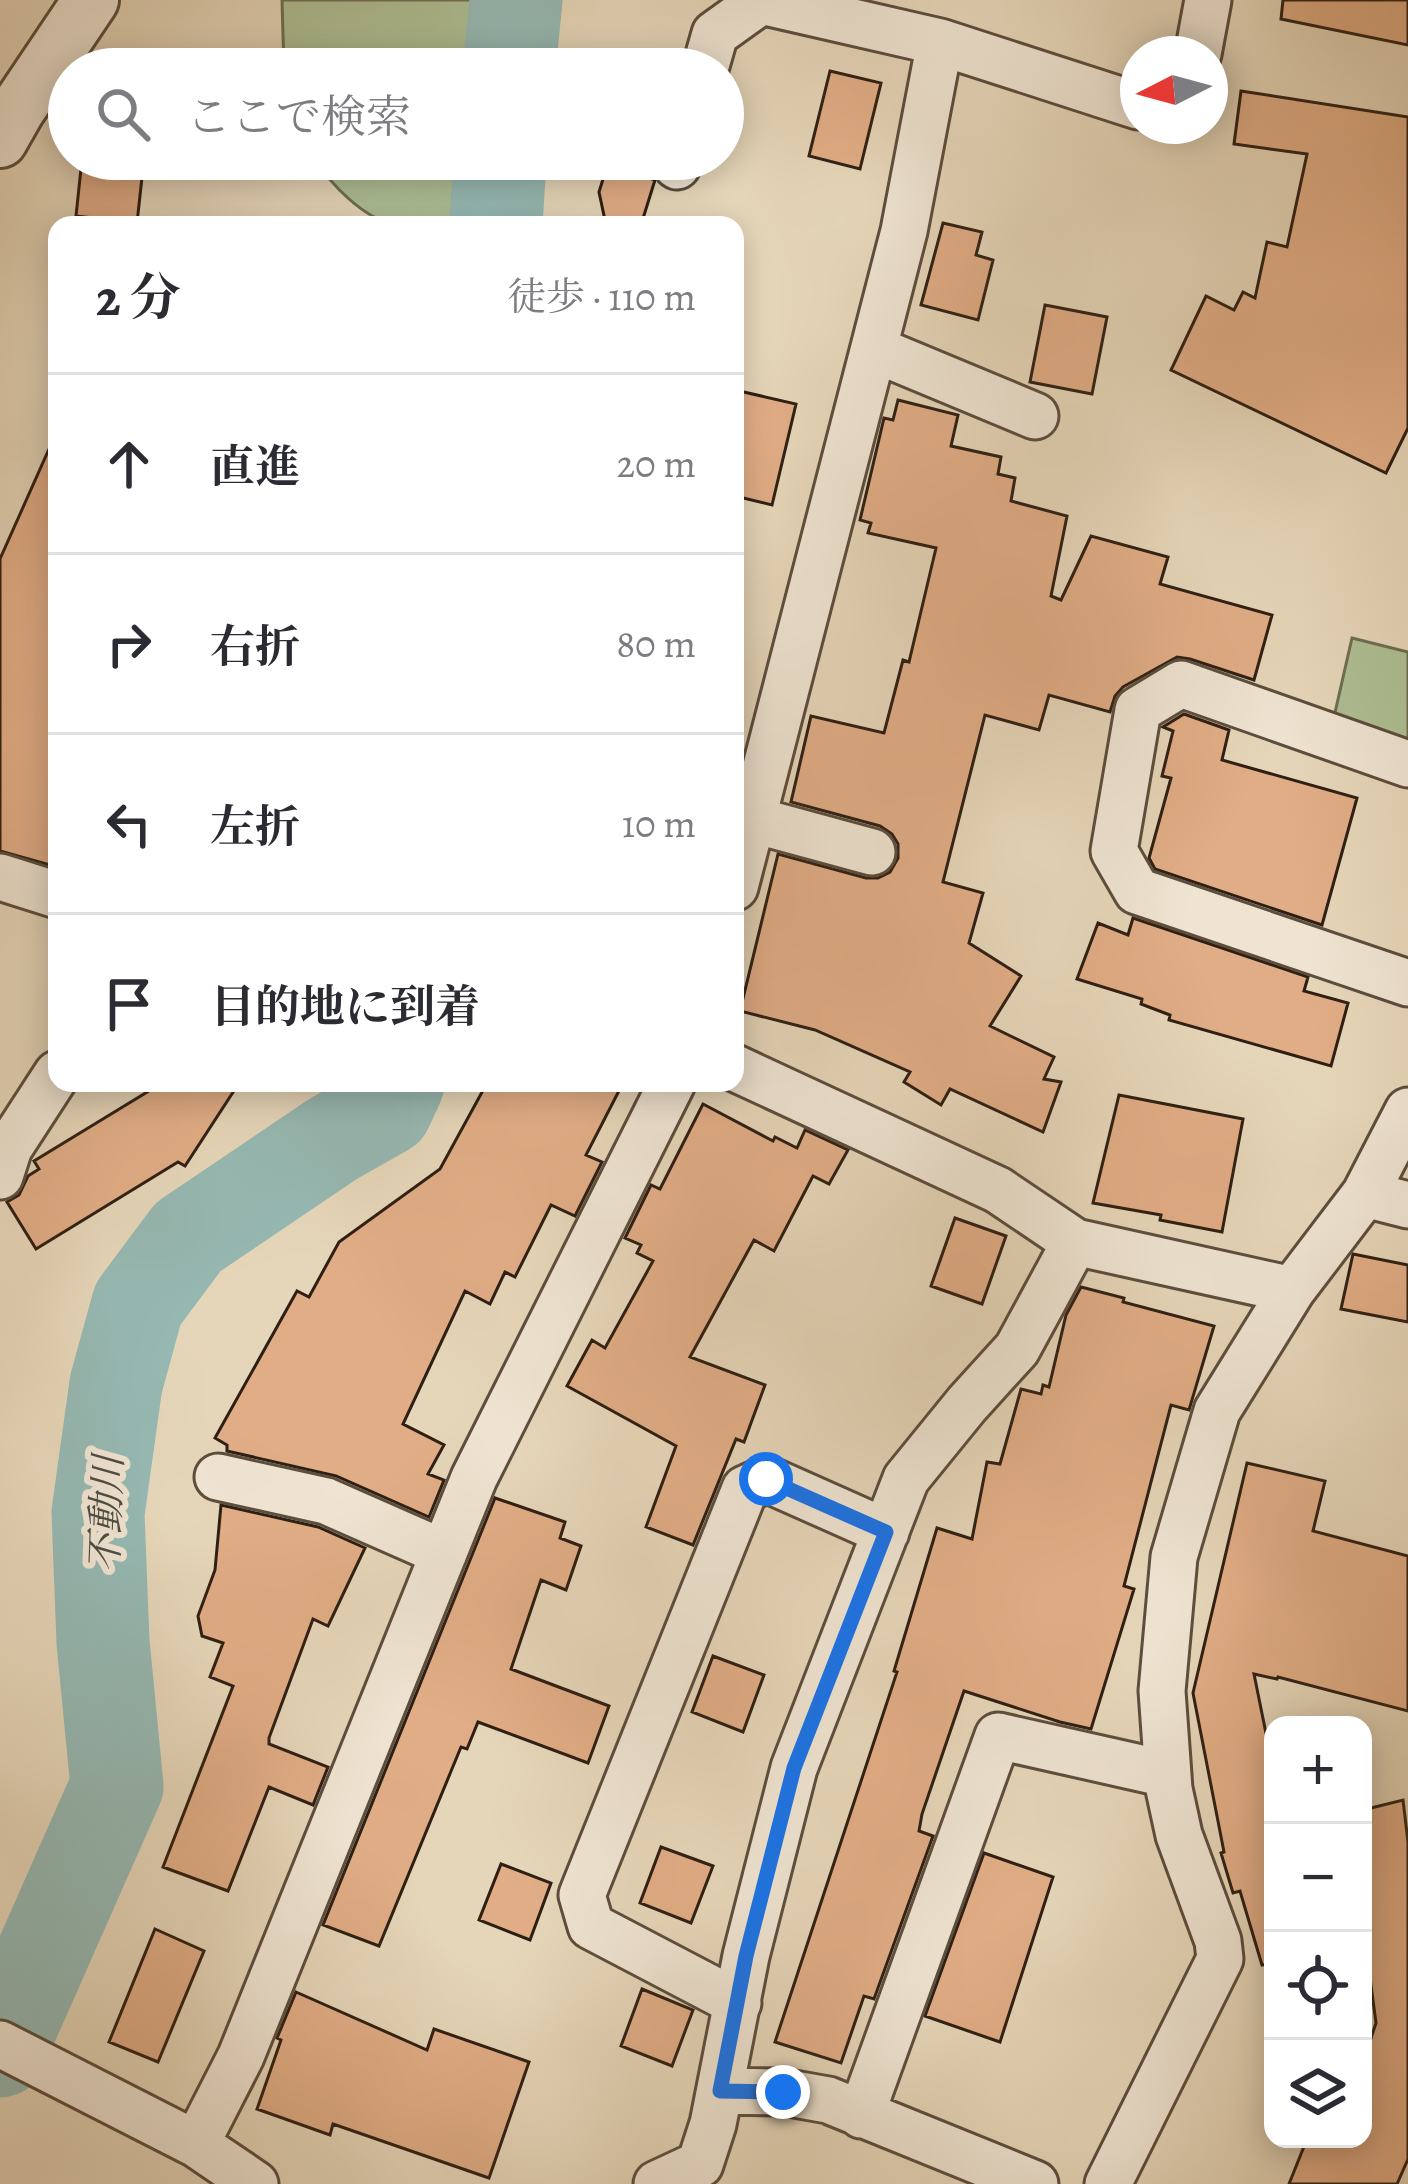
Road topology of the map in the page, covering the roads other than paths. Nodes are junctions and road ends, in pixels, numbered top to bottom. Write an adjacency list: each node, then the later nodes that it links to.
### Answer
1 (91, 0): 6 (street)
2 (1208, 0): 4 (street)
3 (842, 10): 5 (street); 7 (street)
4 (1201, 36)
5 (940, 42): 9 (street); 11 (street)
6 (59, 48)
7 (712, 48)
8 (48, 64): 10 (street)
9 (1120, 100)
10 (0, 140)
11 (874, 349): 12 (street); 14 (street)
12 (1035, 416)
13 (1408, 764): 19 (street)
14 (754, 820): 15 (street); 16 (street)
15 (872, 852)
16 (744, 855)
17 (0, 877): 18 (street)
18 (48, 892)
19 (1408, 983)
20 (744, 1072): 26 (street)
21 (48, 1089): 24 (street)
22 (667, 1092): 30 (street)
23 (1408, 1112): 25 (street)
24 (0, 1176)
25 (1386, 1199): 27 (street)
26 (1075, 1242): 27 (street); 29 (street)
27 (1292, 1290): 31 (street)
28 (218, 1478): 30 (street)
29 (886, 1532): 32 (street); 32 (street)
30 (444, 1552): 36 (street)
31 (1167, 1774): 35 (street); 40 (street)
32 (737, 2003): 34 (street)
33 (0, 2044): 36 (street)
34 (720, 2091): 35 (street); 38 (street)
35 (861, 2115): 39 (street)
36 (196, 2144): 37 (street)
37 (247, 2182)
38 (657, 2184)
39 (1035, 2184)
40 (1108, 2184)

